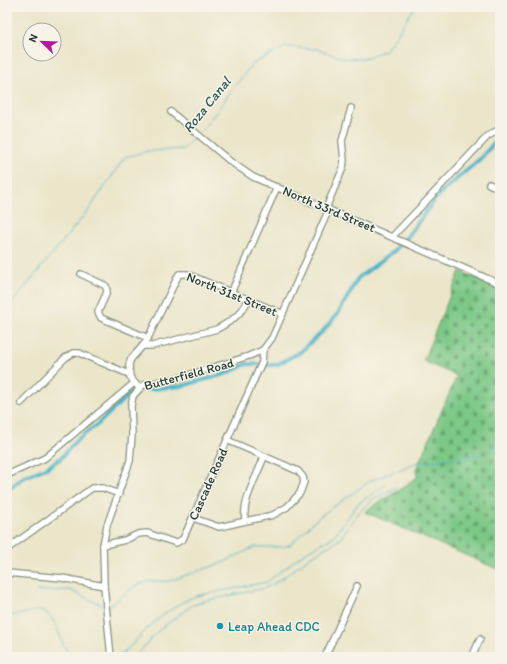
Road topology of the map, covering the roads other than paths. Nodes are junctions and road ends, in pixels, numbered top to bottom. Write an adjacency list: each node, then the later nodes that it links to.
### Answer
1 (351, 108): 7 (street)
2 (171, 112): 5 (street, North 33rd Street)
3 (500, 129): 8 (street)
4 (489, 184): 6 (street)
5 (277, 187): 7 (street, North 33rd Street); 11 (street)
6 (500, 189)
7 (327, 208): 8 (street, North 33rd Street); 13 (street)
8 (392, 237): 10 (street, North 33rd Street)
9 (81, 274): 14 (street)
10 (500, 284)
11 (231, 293): 12 (street, North 31st Street); 14 (street, North 31st Street)
12 (248, 300): 13 (street, North 31st Street); 15 (street)
13 (283, 314): 16 (street)
14 (148, 338): 15 (street)
15 (143, 346): 17 (street)
16 (263, 350): 19 (street, Butterfield Road); 21 (street, Cascade Road)
17 (129, 374): 18 (street); 20 (street)
18 (134, 383): 19 (street); 23 (street)
19 (139, 388): 24 (street, Butterfield Road)
20 (21, 403)
21 (228, 440): 22 (street); 25 (street, Cascade Road)
22 (264, 457): 26 (street); 26 (street)
23 (7, 475)
24 (119, 494): 27 (street, Butterfield Road); 28 (street)
25 (193, 518): 26 (street); 27 (street, Cascade Road)
26 (245, 521)
27 (103, 545): 30 (street, Butterfield Road)
28 (7, 549)
29 (7, 572): 30 (street)
30 (104, 586): 33 (street, Butterfield Road)
31 (357, 586): 34 (street)
32 (480, 639): 35 (street)
33 (110, 657)
34 (326, 657)
35 (472, 657)

